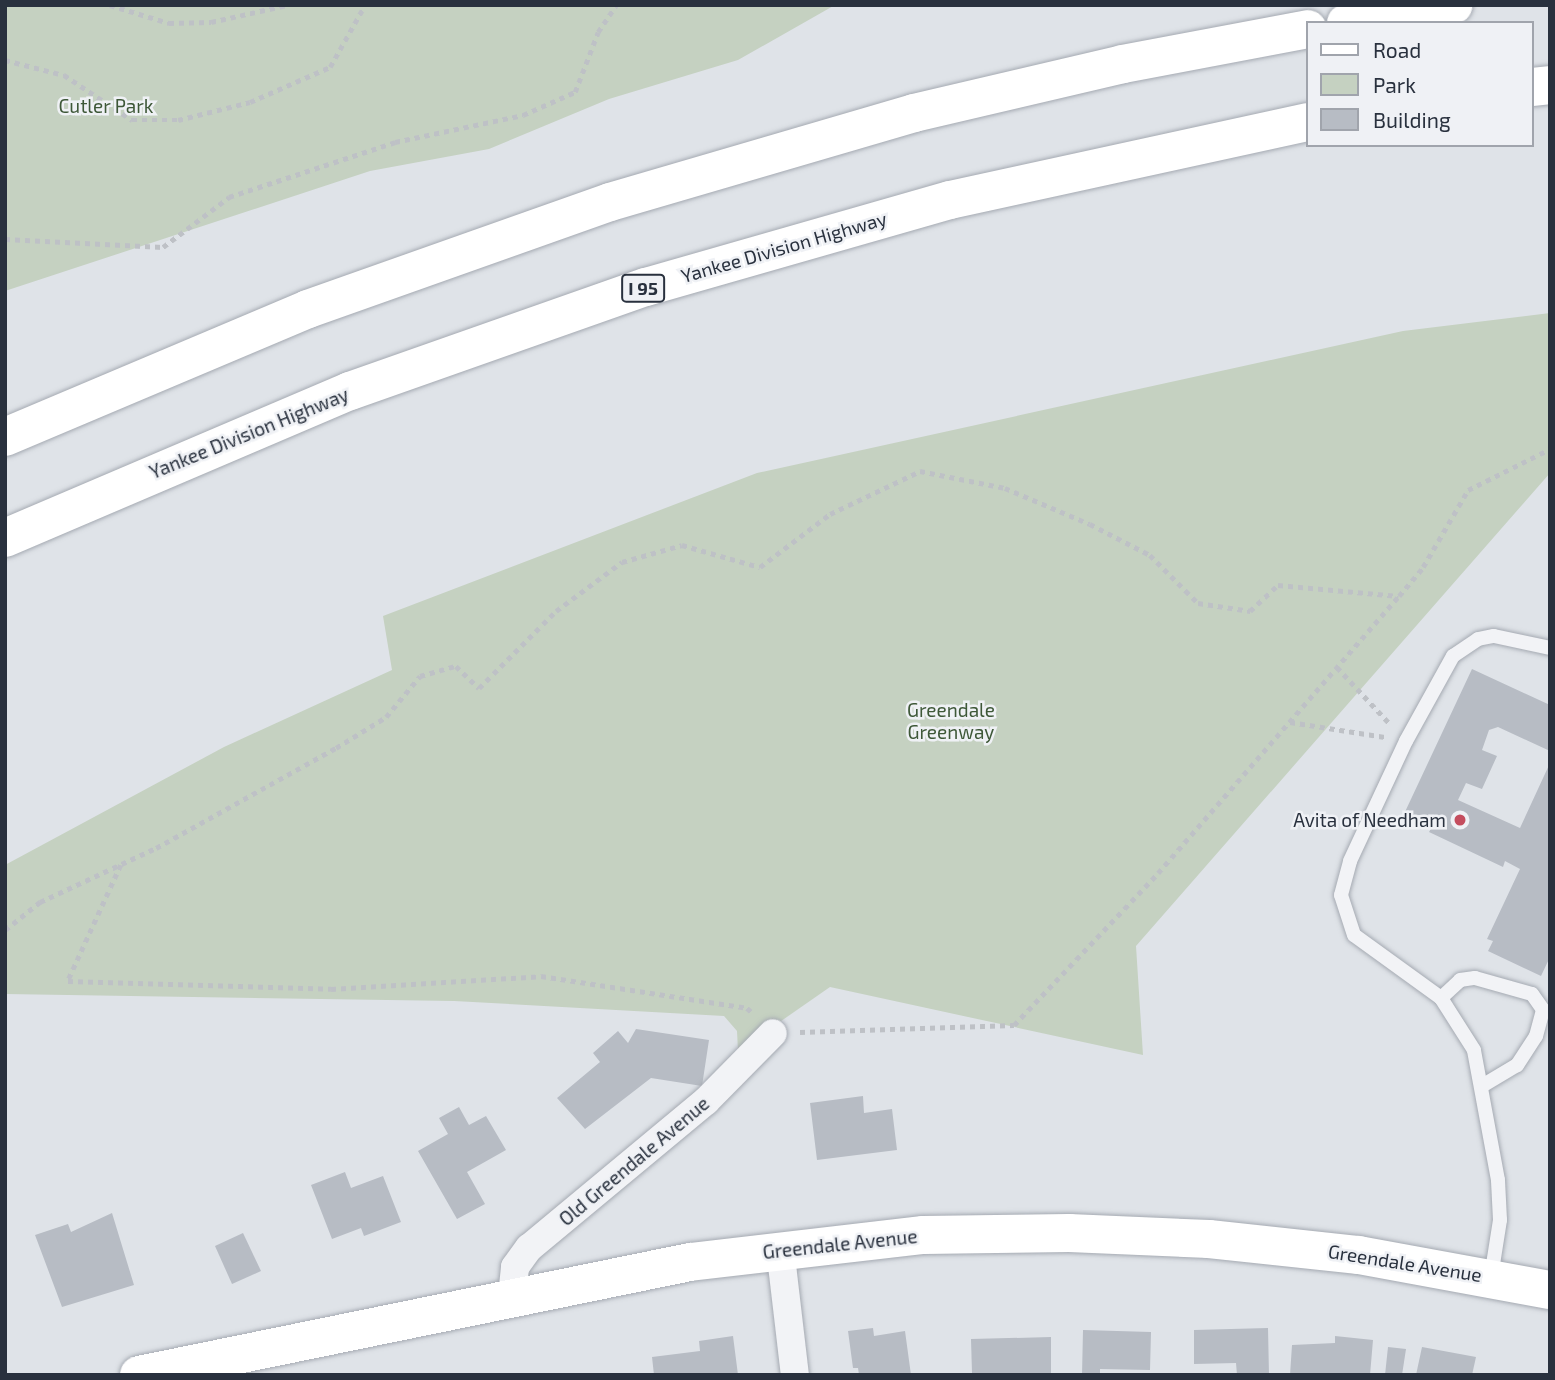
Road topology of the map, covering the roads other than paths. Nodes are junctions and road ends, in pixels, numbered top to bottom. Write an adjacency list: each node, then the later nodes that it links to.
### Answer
1 (1454, 5): 2 (main road)
2 (1358, 21)
3 (1306, 29): 5 (main road)
4 (1306, 122): 6 (main road, Yankee Division Highway / I 95)
5 (5, 437)
6 (5, 538)
7 (1550, 648): 8 (lane)
8 (1441, 998): 10 (lane); 10 (lane)
9 (773, 1033): 14 (street, Old Greendale Avenue)
10 (1484, 1085): 12 (lane)
11 (780, 1248): 12 (main road, Greendale Avenue); 14 (main road, Greendale Avenue); 17 (street)
12 (1491, 1277): 13 (main road, Greendale Avenue)
13 (1550, 1290)
14 (512, 1296): 15 (main road, Greendale Avenue)
15 (260, 1362): 16 (main road, Greendale Avenue)
16 (139, 1375)
17 (794, 1375)

